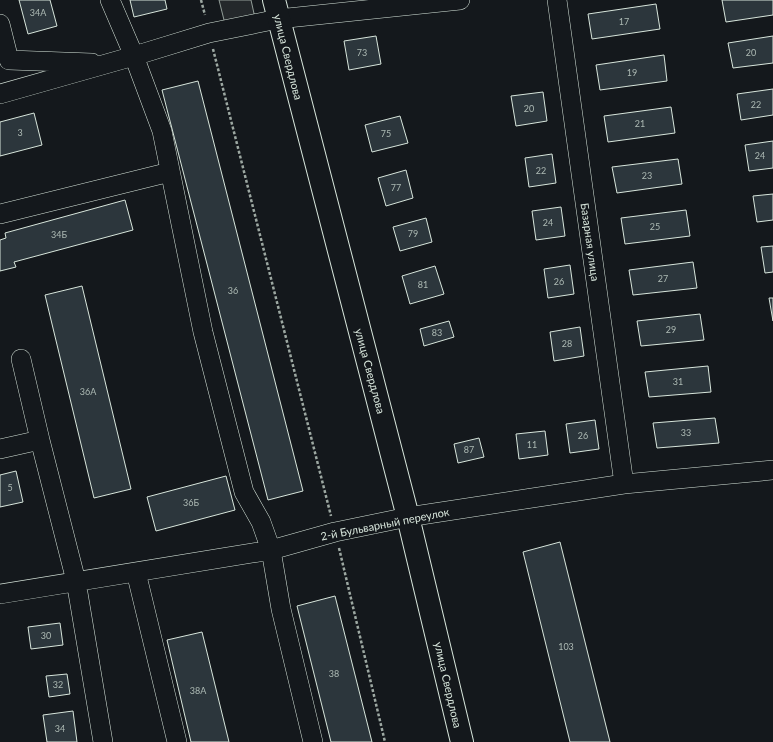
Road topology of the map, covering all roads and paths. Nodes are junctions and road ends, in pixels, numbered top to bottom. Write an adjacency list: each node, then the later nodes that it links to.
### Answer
1 (110, 0): 8 (street)
2 (201, 0): 7 (path)
3 (460, 0): 5 (street)
4 (557, 0): 17 (street, Базарная улица)
5 (276, 10): 7 (street); 18 (main road, улица Свердлова)
6 (0, 24): 9 (street)
7 (209, 33): 8 (street); 19 (path)
8 (134, 56): 9 (street); 11 (street)
9 (110, 63): 10 (street)
10 (0, 94)
11 (170, 172): 12 (street); 20 (street)
12 (0, 214)
13 (21, 359): 14 (street)
14 (40, 440): 15 (street); 22 (street)
15 (0, 449)
16 (773, 470): 17 (street, 2-й Бульварный переулок)
17 (624, 484): 18 (street, 2-й Бульварный переулок)
18 (408, 517): 19 (street, 2-й Бульварный переулок); 28 (main road, улица Свердлова)
19 (336, 532): 20 (street, 2-й Бульварный переулок); 27 (path)
20 (271, 550): 21 (street, 2-й Бульварный переулок); 26 (street)
21 (136, 572): 22 (street, 2-й Бульварный переулок); 25 (street)
22 (76, 581): 23 (street, 2-й Бульварный переулок); 24 (street)
23 (0, 594)
24 (103, 742)
25 (177, 742)
26 (313, 742)
27 (385, 742)
28 (462, 742)

